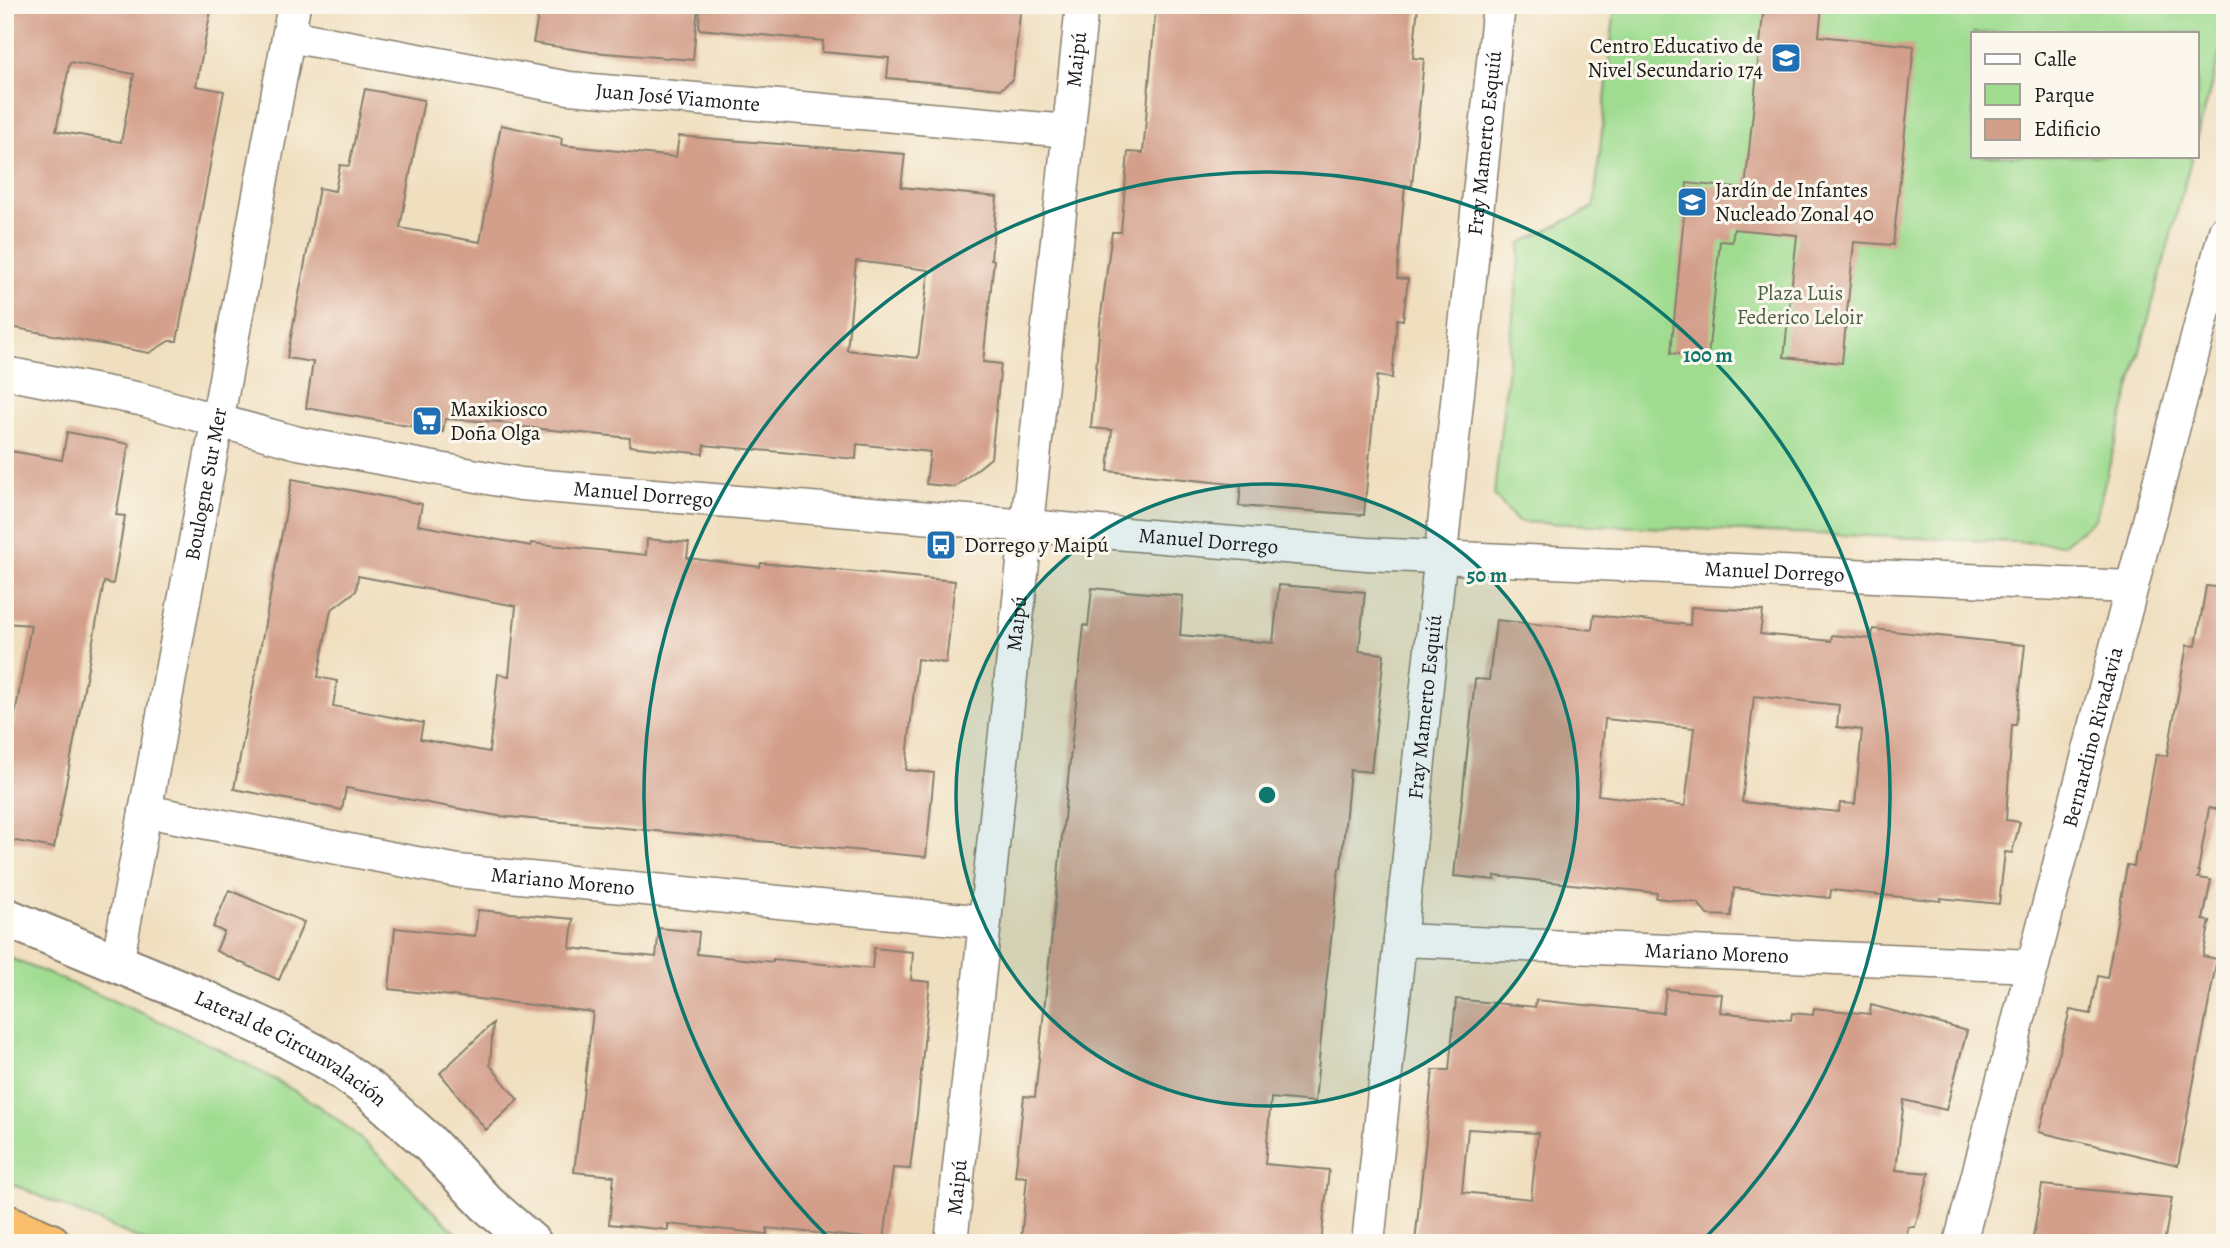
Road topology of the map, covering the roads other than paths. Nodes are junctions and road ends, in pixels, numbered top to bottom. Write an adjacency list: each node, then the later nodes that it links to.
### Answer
1 (295, 5): 4 (street, Boulogne Sur Mer)
2 (1082, 5): 5 (street, Maipú)
3 (1499, 5): 10 (street, Fray Mamerto Esquiú)
4 (289, 36): 5 (street, Juan José Viamonte); 8 (street, Boulogne Sur Mer)
5 (1069, 131): 9 (street, Maipú)
6 (2225, 231): 11 (street, Bernardino Rivadavia)
7 (5, 373): 8 (street, Manuel Dorrego)
8 (217, 421): 9 (street, Manuel Dorrego); 12 (street, Boulogne Sur Mer)
9 (1027, 526): 10 (street, Manuel Dorrego); 14 (street, Maipú)
10 (1440, 557): 11 (street, Manuel Dorrego); 15 (street, Fray Mamerto Esquiú)
11 (2131, 587): 17 (street, Bernardino Rivadavia)
12 (145, 811): 14 (street, Mariano Moreno); 16 (street, Boulogne Sur Mer)
13 (5, 918): 16 (street, Lateral de Circunvalación)
14 (985, 922): 21 (street, Maipú)
15 (1400, 940): 17 (street, Mariano Moreno); 22 (street, Fray Mamerto Esquiú)
16 (117, 964): 20 (street, Lateral de Circunvalación)
17 (2033, 966): 23 (street, Bernardino Rivadavia)
18 (5, 1223): 19 (highway)
19 (51, 1243)
20 (532, 1243)
21 (951, 1243)
22 (1368, 1243)
23 (1960, 1243)

